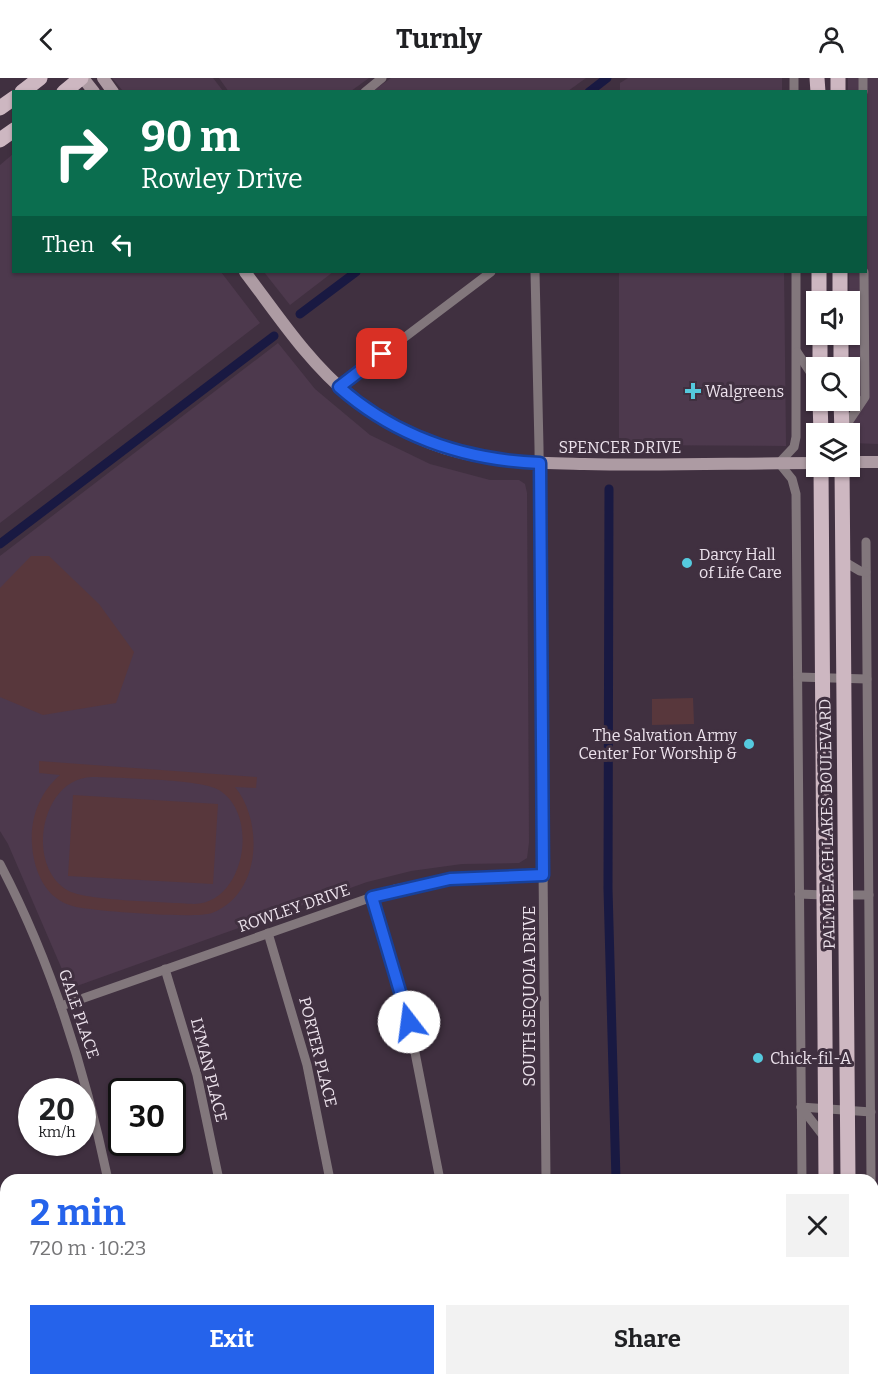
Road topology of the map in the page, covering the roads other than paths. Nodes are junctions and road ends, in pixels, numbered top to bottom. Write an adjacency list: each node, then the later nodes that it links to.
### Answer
1 (40, 78): 4 (main road)
2 (82, 78): 5 (main road); 6 (street)
3 (382, 78): 7 (street)
4 (25, 90)
5 (67, 90)
6 (92, 90)
7 (367, 90)
8 (246, 273): 19 (street, SPENCER DRIVE)
9 (490, 273): 19 (street)
10 (535, 273): 23 (street, SOUTH SEQUOIA DRIVE)
11 (796, 273): 17 (street)
12 (819, 273): 15 (main road)
13 (840, 273): 16 (main road)
14 (864, 273): 20 (street)
15 (819, 291)
16 (840, 291)
17 (797, 352): 18 (street); 24 (street)
18 (806, 366)
19 (339, 387): 23 (street, SPENCER DRIVE)
20 (848, 423)
21 (860, 462): 22 (street)
22 (878, 462)
23 (540, 463): 24 (street, SPENCER DRIVE); 36 (street, SOUTH SEQUOIA DRIVE)
24 (779, 463): 25 (street, SPENCER DRIVE); 31 (street)
25 (806, 463)
26 (821, 477): 32 (main road, PALM BEACH LAKES BOULEVARD)
27 (842, 477): 29 (main road, PALM BEACH LAKES BOULEVARD)
28 (866, 542): 30 (street)
29 (843, 561): 30 (street); 33 (main road, PALM BEACH LAKES BOULEVARD)
30 (866, 572): 34 (street)
31 (798, 677): 32 (street); 37 (street)
32 (822, 677): 33 (street); 38 (main road, PALM BEACH LAKES BOULEVARD)
33 (844, 678): 34 (street); 39 (main road, PALM BEACH LAKES BOULEVARD)
34 (867, 679): 40 (street)
35 (0, 864): 44 (street, GALE PLACE)
36 (543, 875): 41 (street, ROWLEY DRIVE); 54 (street, SOUTH SEQUOIA DRIVE)
37 (799, 894): 38 (street); 45 (street)
38 (824, 895): 46 (main road, PALM BEACH LAKES BOULEVARD)
39 (846, 895): 40 (street); 47 (main road, PALM BEACH LAKES BOULEVARD)
40 (869, 895): 48 (street)
41 (372, 897): 42 (street, ROWLEY DRIVE); 53 (street)
42 (268, 933): 43 (street, ROWLEY DRIVE); 52 (street, PORTER PLACE)
43 (165, 969): 44 (street, ROWLEY DRIVE); 51 (street, LYMAN PLACE)
44 (62, 1006): 50 (street, GALE PLACE)
45 (801, 1107): 46 (street); 49 (street); 55 (street)
46 (826, 1109): 47 (street); 49 (main road, PALM BEACH LAKES BOULEVARD)
47 (848, 1110): 48 (street); 57 (main road, PALM BEACH LAKES BOULEVARD)
48 (871, 1112): 58 (street)
49 (826, 1140): 56 (main road, PALM BEACH LAKES BOULEVARD)
50 (107, 1174)
51 (218, 1174)
52 (329, 1174)
53 (439, 1174)
54 (546, 1174)
55 (802, 1174)
56 (826, 1174)
57 (848, 1174)
58 (871, 1174)

